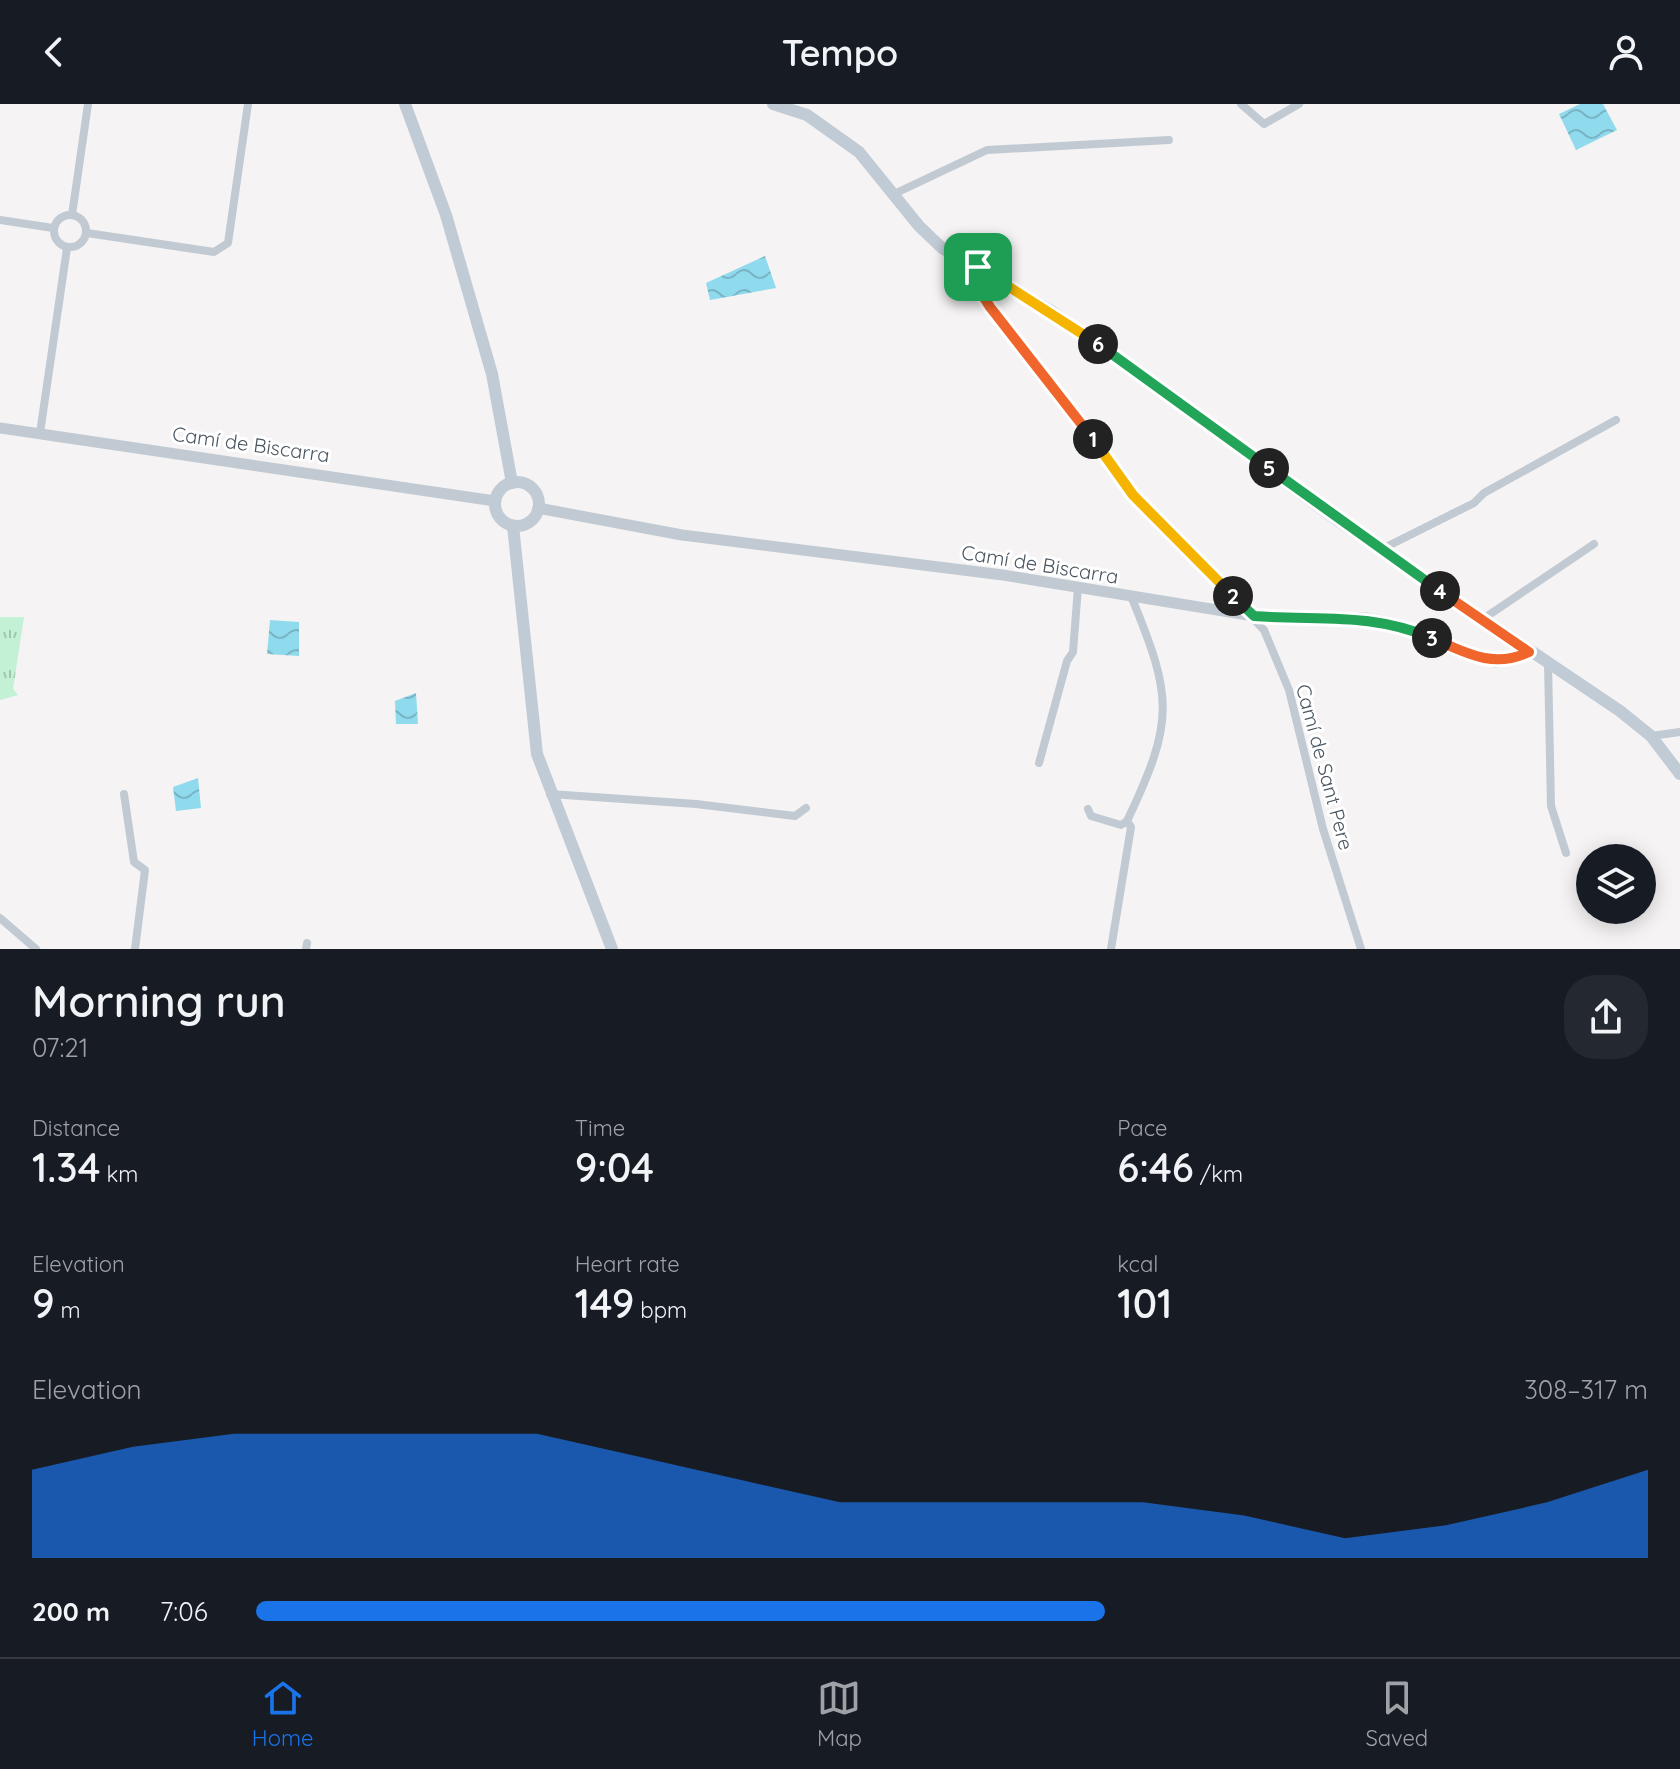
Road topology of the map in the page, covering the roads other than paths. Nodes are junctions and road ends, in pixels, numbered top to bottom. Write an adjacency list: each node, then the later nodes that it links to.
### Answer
1 (88, 104): 9 (street)
2 (248, 104): 12 (street)
3 (405, 104): 18 (main road)
4 (773, 104): 8 (main road)
5 (1241, 104): 6 (street)
6 (1299, 104)
7 (1169, 140): 8 (street)
8 (894, 194): 14 (main road)
9 (72, 215): 11 (street); 12 (street)
10 (0, 220): 11 (street)
11 (53, 228): 13 (street)
12 (87, 233): 13 (street)
13 (67, 248): 17 (street)
14 (978, 267): 23 (main road); 26 (street, Camí de Sant Pere)
15 (1616, 420): 23 (street)
16 (0, 428): 17 (street, Camí de Biscarra)
17 (40, 433): 19 (street, Camí de Biscarra)
18 (512, 483): 19 (main road); 20 (main road)
19 (495, 501): 21 (main road)
20 (538, 508): 21 (main road); 24 (street, Camí de Biscarra)
21 (513, 526): 35 (main road)
22 (1594, 544): 27 (street)
23 (1380, 550): 27 (main road)
24 (1078, 587): 25 (street, Camí de Biscarra); 32 (street)
25 (1131, 596): 26 (street, Camí de Biscarra); 38 (street)
26 (1254, 616): 28 (street, Camí de Biscarra); 45 (street, Camí de Sant Pere)
27 (1482, 620): 28 (main road)
28 (1529, 652): 29 (main road)
29 (1548, 664): 31 (main road); 39 (street)
30 (1680, 732): 31 (street)
31 (1651, 736): 33 (main road)
32 (1039, 763)
33 (1680, 774)
34 (124, 794): 42 (street)
35 (550, 794): 36 (street); 43 (main road)
36 (806, 808)
37 (1088, 809): 38 (street)
38 (1127, 821): 44 (street)
39 (1566, 853)
40 (0, 918): 41 (street)
41 (36, 949)
42 (135, 949)
43 (612, 949)
44 (1111, 949)
45 (1361, 949)

